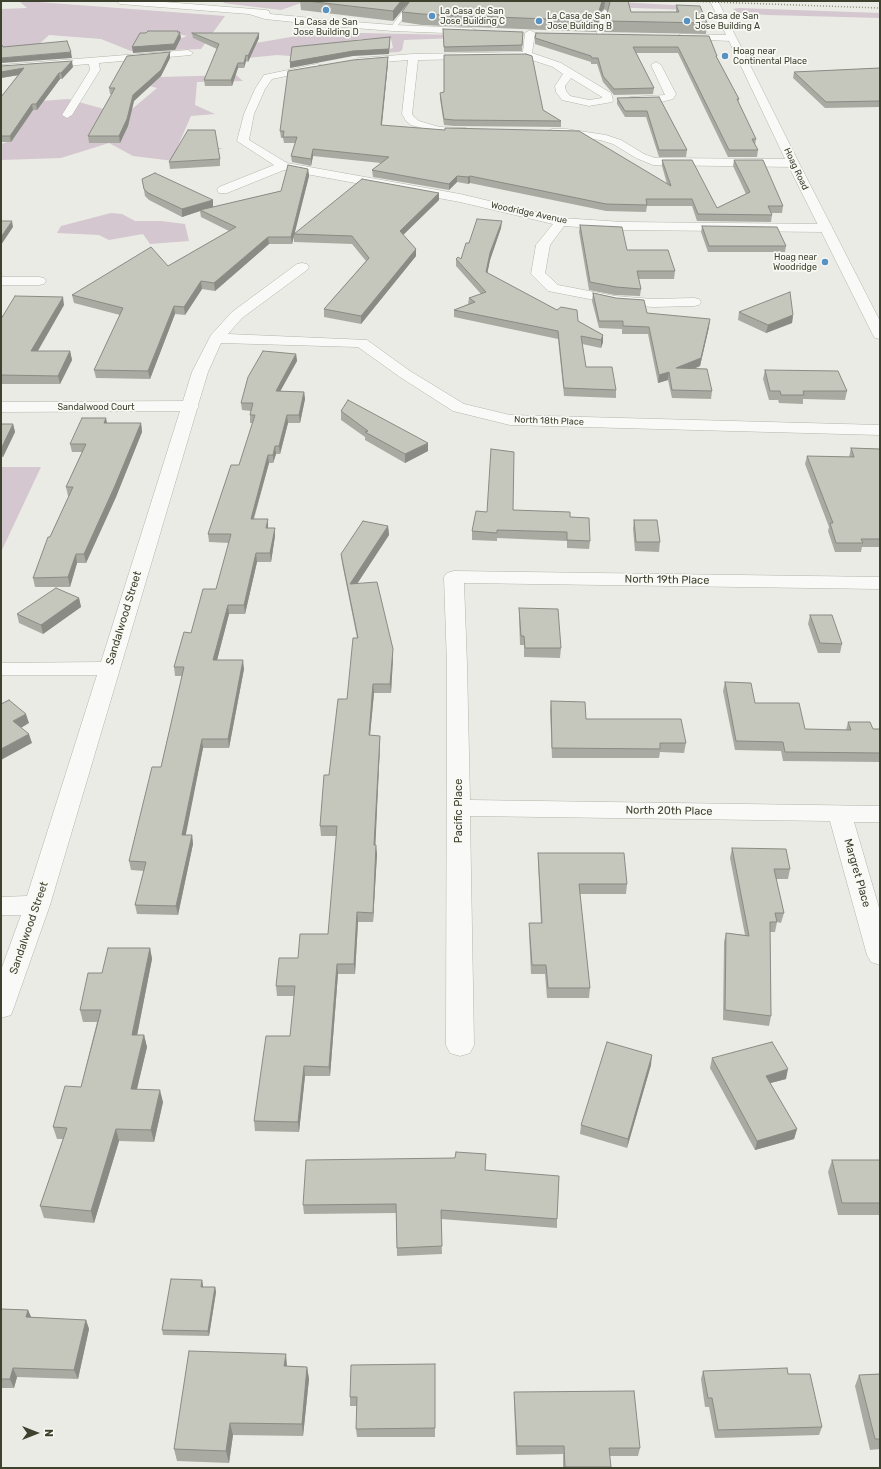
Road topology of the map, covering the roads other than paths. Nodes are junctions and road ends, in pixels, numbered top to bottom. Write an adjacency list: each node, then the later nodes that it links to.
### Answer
1 (120, 1): 5 (street)
2 (714, 1): 12 (street, Hoag Road)
3 (411, 4): 5 (lane)
4 (605, 12): 9 (lane)
5 (393, 28): 6 (street)
6 (478, 31)
7 (543, 34): 14 (street)
8 (587, 36): 9 (street)
9 (598, 36): 10 (street)
10 (609, 36)
11 (674, 37): 12 (street)
12 (732, 38): 26 (street, Hoag Road)
13 (188, 53): 16 (street)
14 (527, 55): 15 (street); 21 (street)
15 (413, 57): 17 (street); 24 (street)
16 (94, 61): 20 (street); 23 (street)
17 (345, 62)
18 (331, 64): 27 (street, Woodridge Avenue)
19 (656, 65): 22 (street)
20 (1, 68)
21 (569, 73): 22 (street); 22 (street)
22 (608, 100)
23 (67, 115)
24 (478, 131)
25 (542, 132): 26 (street)
26 (793, 163): 30 (street, Hoag Road)
27 (283, 166): 28 (street); 29 (street, Woodridge Avenue)
28 (223, 190)
29 (561, 222): 30 (street, Woodridge Avenue); 34 (street)
30 (826, 228): 35 (street, Hoag Road)
31 (302, 266): 36 (street, Sandalwood Street)
32 (1, 281): 33 (street)
33 (39, 281)
34 (694, 302)
35 (880, 335)
36 (216, 338): 37 (street, Sandalwood Street); 39 (street, North 18th Place)
37 (191, 406): 38 (street, Sandalwood Court); 42 (street, Sandalwood Street)
38 (1, 408)
39 (880, 430)
40 (454, 577): 41 (street, North 19th Place); 44 (street, Pacific Place)
41 (880, 583)
42 (109, 668): 43 (street); 47 (street, Sandalwood Street)
43 (1, 669)
44 (459, 808): 45 (street, North 20th Place); 51 (street, Pacific Place)
45 (840, 814): 46 (street, North 20th Place); 49 (street, Margret Place)
46 (880, 814)
47 (37, 905): 48 (street); 50 (street, Sandalwood Street)
48 (1, 906)
49 (880, 955)
50 (1, 1007)
51 (460, 1045)

